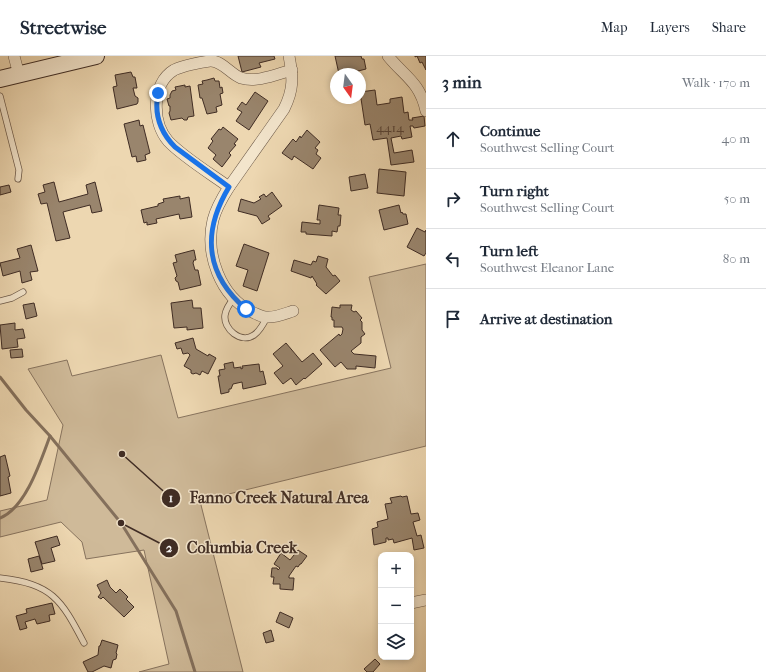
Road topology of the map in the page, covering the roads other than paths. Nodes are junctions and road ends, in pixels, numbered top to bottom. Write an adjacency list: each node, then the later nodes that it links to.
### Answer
1 (14, 56): 6 (street)
2 (96, 56): 6 (street)
3 (289, 56): 5 (street)
4 (388, 56): 9 (street)
5 (292, 70): 11 (street); 11 (street)
6 (19, 75): 7 (street)
7 (0, 79)
8 (0, 96): 10 (lane)
9 (426, 111)
10 (18, 179)
11 (229, 187): 13 (street)
12 (23, 292): 14 (lane)
13 (235, 298): 16 (street); 16 (lane)
14 (0, 301)
15 (293, 311): 16 (street)
16 (267, 317)
17 (0, 578): 20 (lane)
18 (426, 600): 19 (street)
19 (414, 602)
20 (84, 643)

